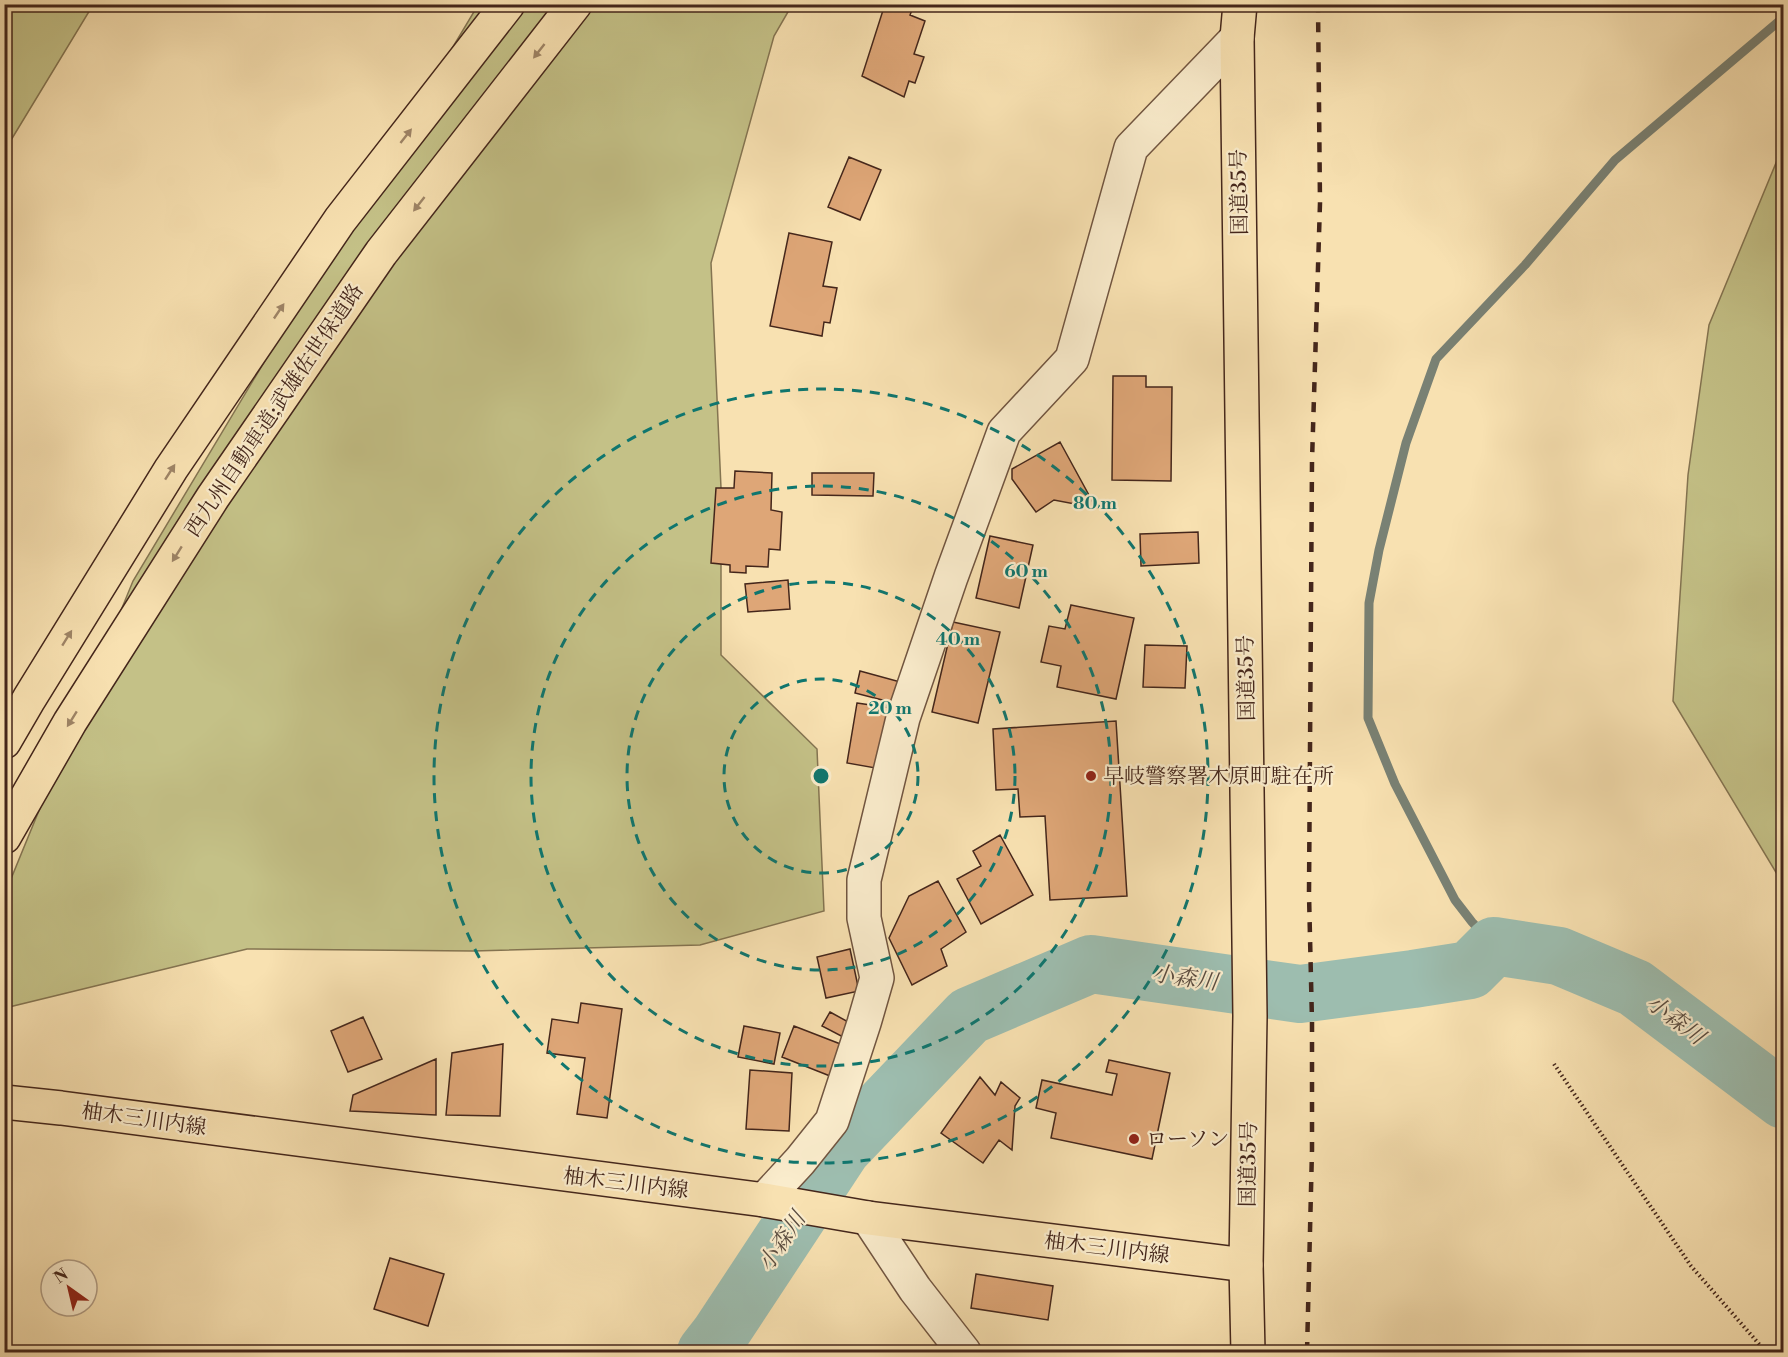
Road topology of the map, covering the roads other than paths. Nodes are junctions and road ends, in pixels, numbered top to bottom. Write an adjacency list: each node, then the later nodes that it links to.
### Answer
1 (508, 4): 5 (main road, one-way to 1)
2 (575, 4): 6 (main road, 西九州自動車道;武雄佐世保道路, one-way to 6)
3 (1240, 4): 4 (main road, 国道35号)
4 (1237, 38): 8 (street); 10 (main road, 国道35号)
5 (4, 742)
6 (4, 837)
7 (4, 1102): 8 (main road, 柚木三川内線)
8 (771, 1202): 9 (main road, 柚木三川内線)
9 (868, 1218): 10 (main road, 柚木三川内線); 11 (street)
10 (1246, 1265): 12 (main road, 国道35号)
11 (964, 1353)
12 (1248, 1353)

